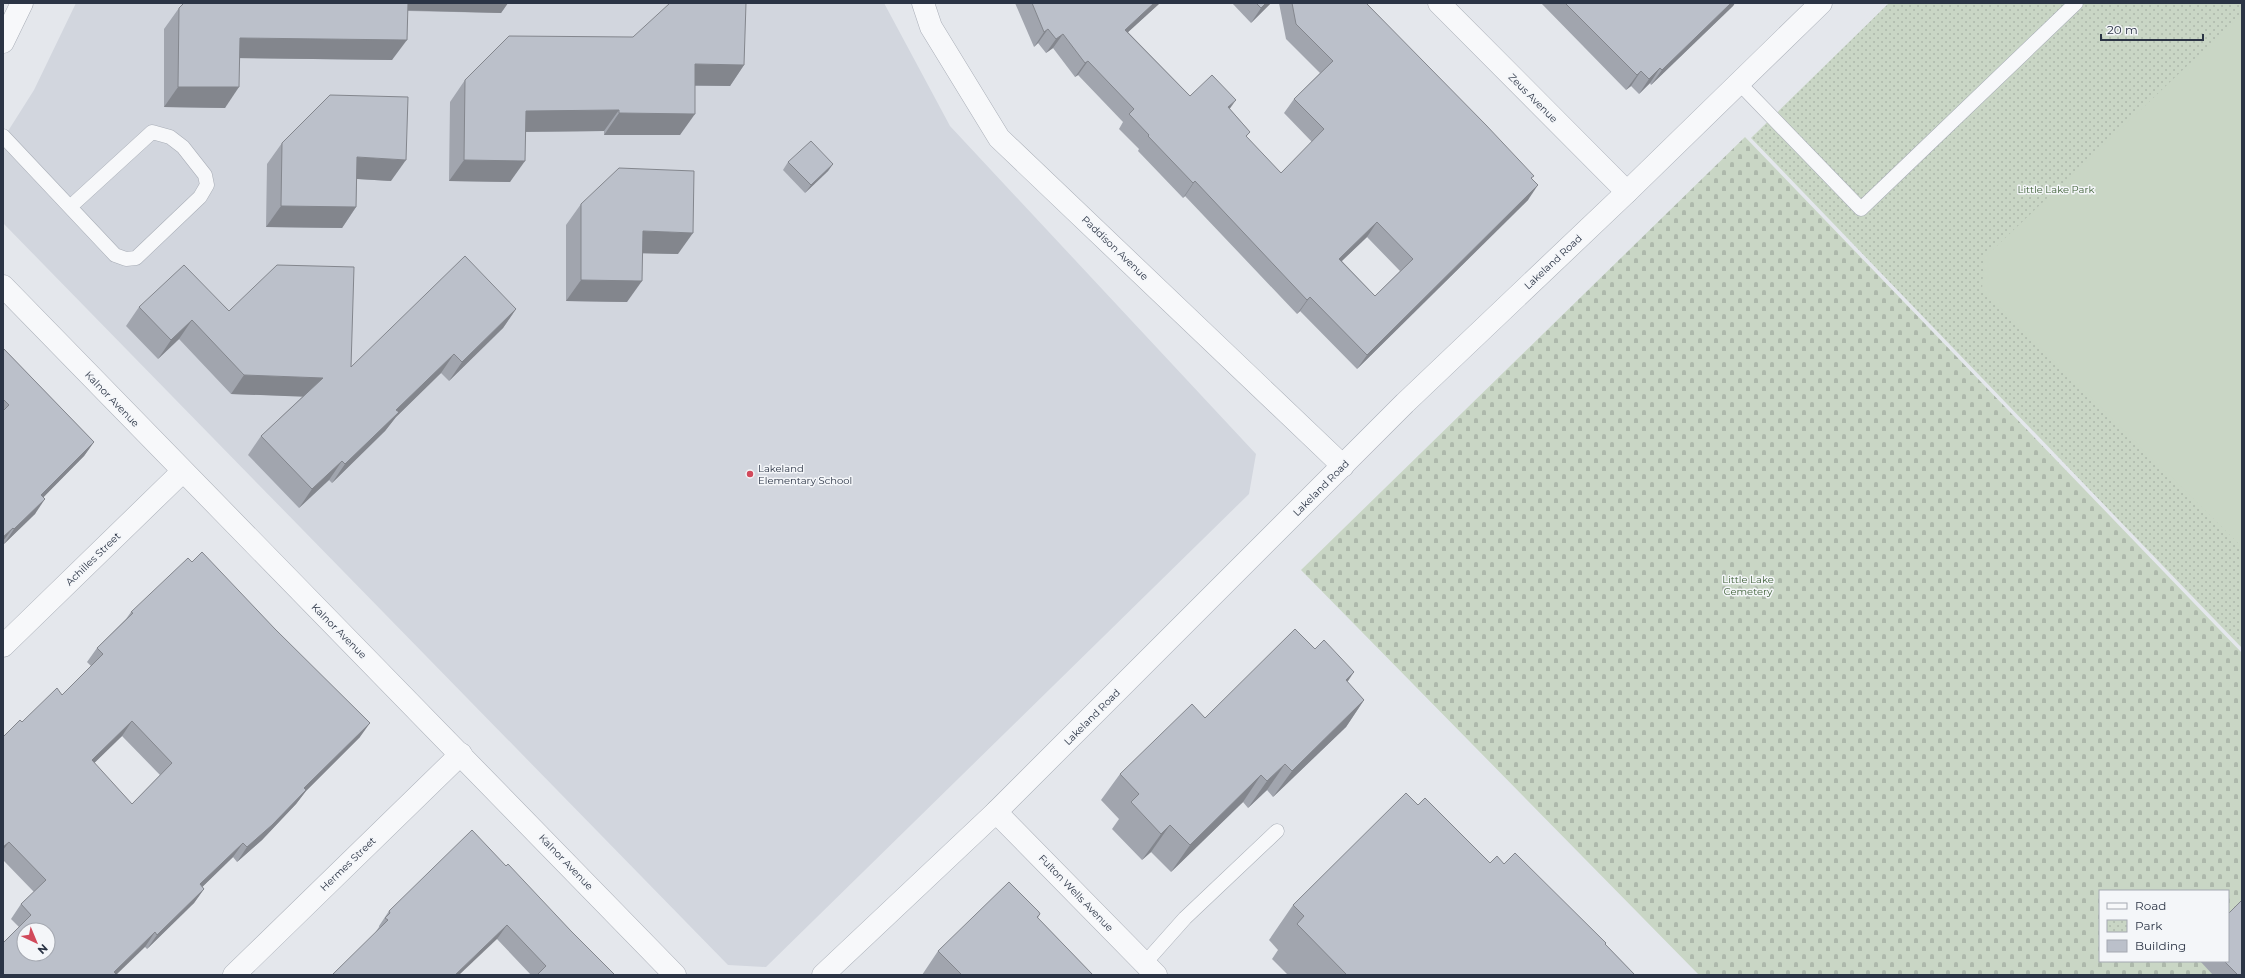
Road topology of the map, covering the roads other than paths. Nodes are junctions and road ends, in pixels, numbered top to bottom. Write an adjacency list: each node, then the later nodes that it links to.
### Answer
1 (22, 3): 6 (street)
2 (923, 3): 12 (street, Paddison Avenue)
3 (1439, 3): 9 (street, Zeus Avenue)
4 (1821, 3): 7 (street, Lakeland Road)
5 (2076, 3): 7 (lane)
6 (3, 42)
7 (1739, 83): 9 (street, Lakeland Road)
8 (3, 136): 10 (lane)
9 (1627, 192): 12 (street, Lakeland Road)
10 (70, 207): 10 (lane)
11 (3, 286): 13 (street, Kalnor Avenue)
12 (1343, 466): 16 (street, Lakeland Road)
13 (182, 472): 14 (street, Achilles Street); 15 (street, Kalnor Avenue)
14 (3, 646)
15 (461, 754): 19 (street, Hermes Street); 20 (street, Kalnor Avenue)
16 (996, 812): 18 (street, Fulton Wells Avenue); 21 (street, Lakeland Road)
17 (1277, 831): 18 (lane)
18 (1150, 969)
19 (234, 975)
20 (675, 975)
21 (823, 975)

